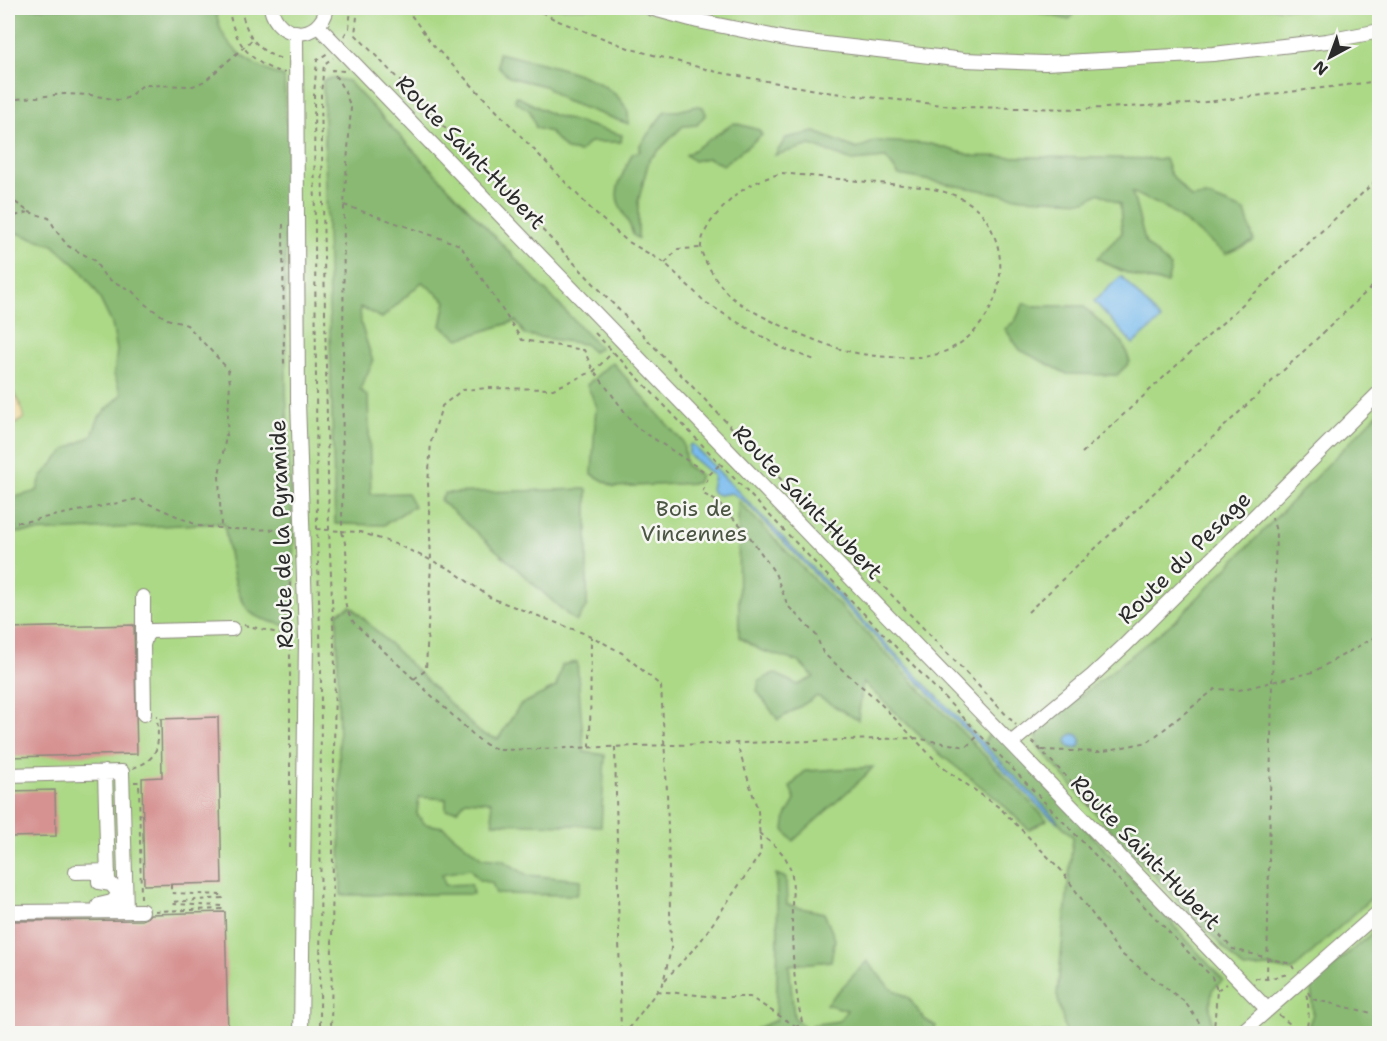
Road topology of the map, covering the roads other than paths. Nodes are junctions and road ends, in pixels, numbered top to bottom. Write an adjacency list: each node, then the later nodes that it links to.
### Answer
1 (271, 8): 6 (street)
2 (327, 8): 4 (street)
3 (650, 8): 5 (street)
4 (318, 26): 6 (street); 12 (street, Route Saint-Hubert)
5 (1380, 31)
6 (296, 32): 23 (street, Route de la Pyramide)
7 (1380, 392): 12 (street, Route du Pesage)
8 (143, 597): 10 (street)
9 (232, 629): 10 (street)
10 (143, 640): 11 (street)
11 (144, 714)
12 (1011, 742): 22 (street, Route Saint-Hubert)
13 (105, 772): 14 (street); 15 (street); 18 (street)
14 (8, 775)
15 (108, 871): 16 (street); 17 (street)
16 (76, 872)
17 (99, 904)
18 (126, 910): 19 (street); 21 (street)
19 (142, 911)
20 (1380, 911): 22 (street)
21 (8, 912)
22 (1267, 1009): 24 (street)
23 (301, 1034)
24 (1240, 1034)

